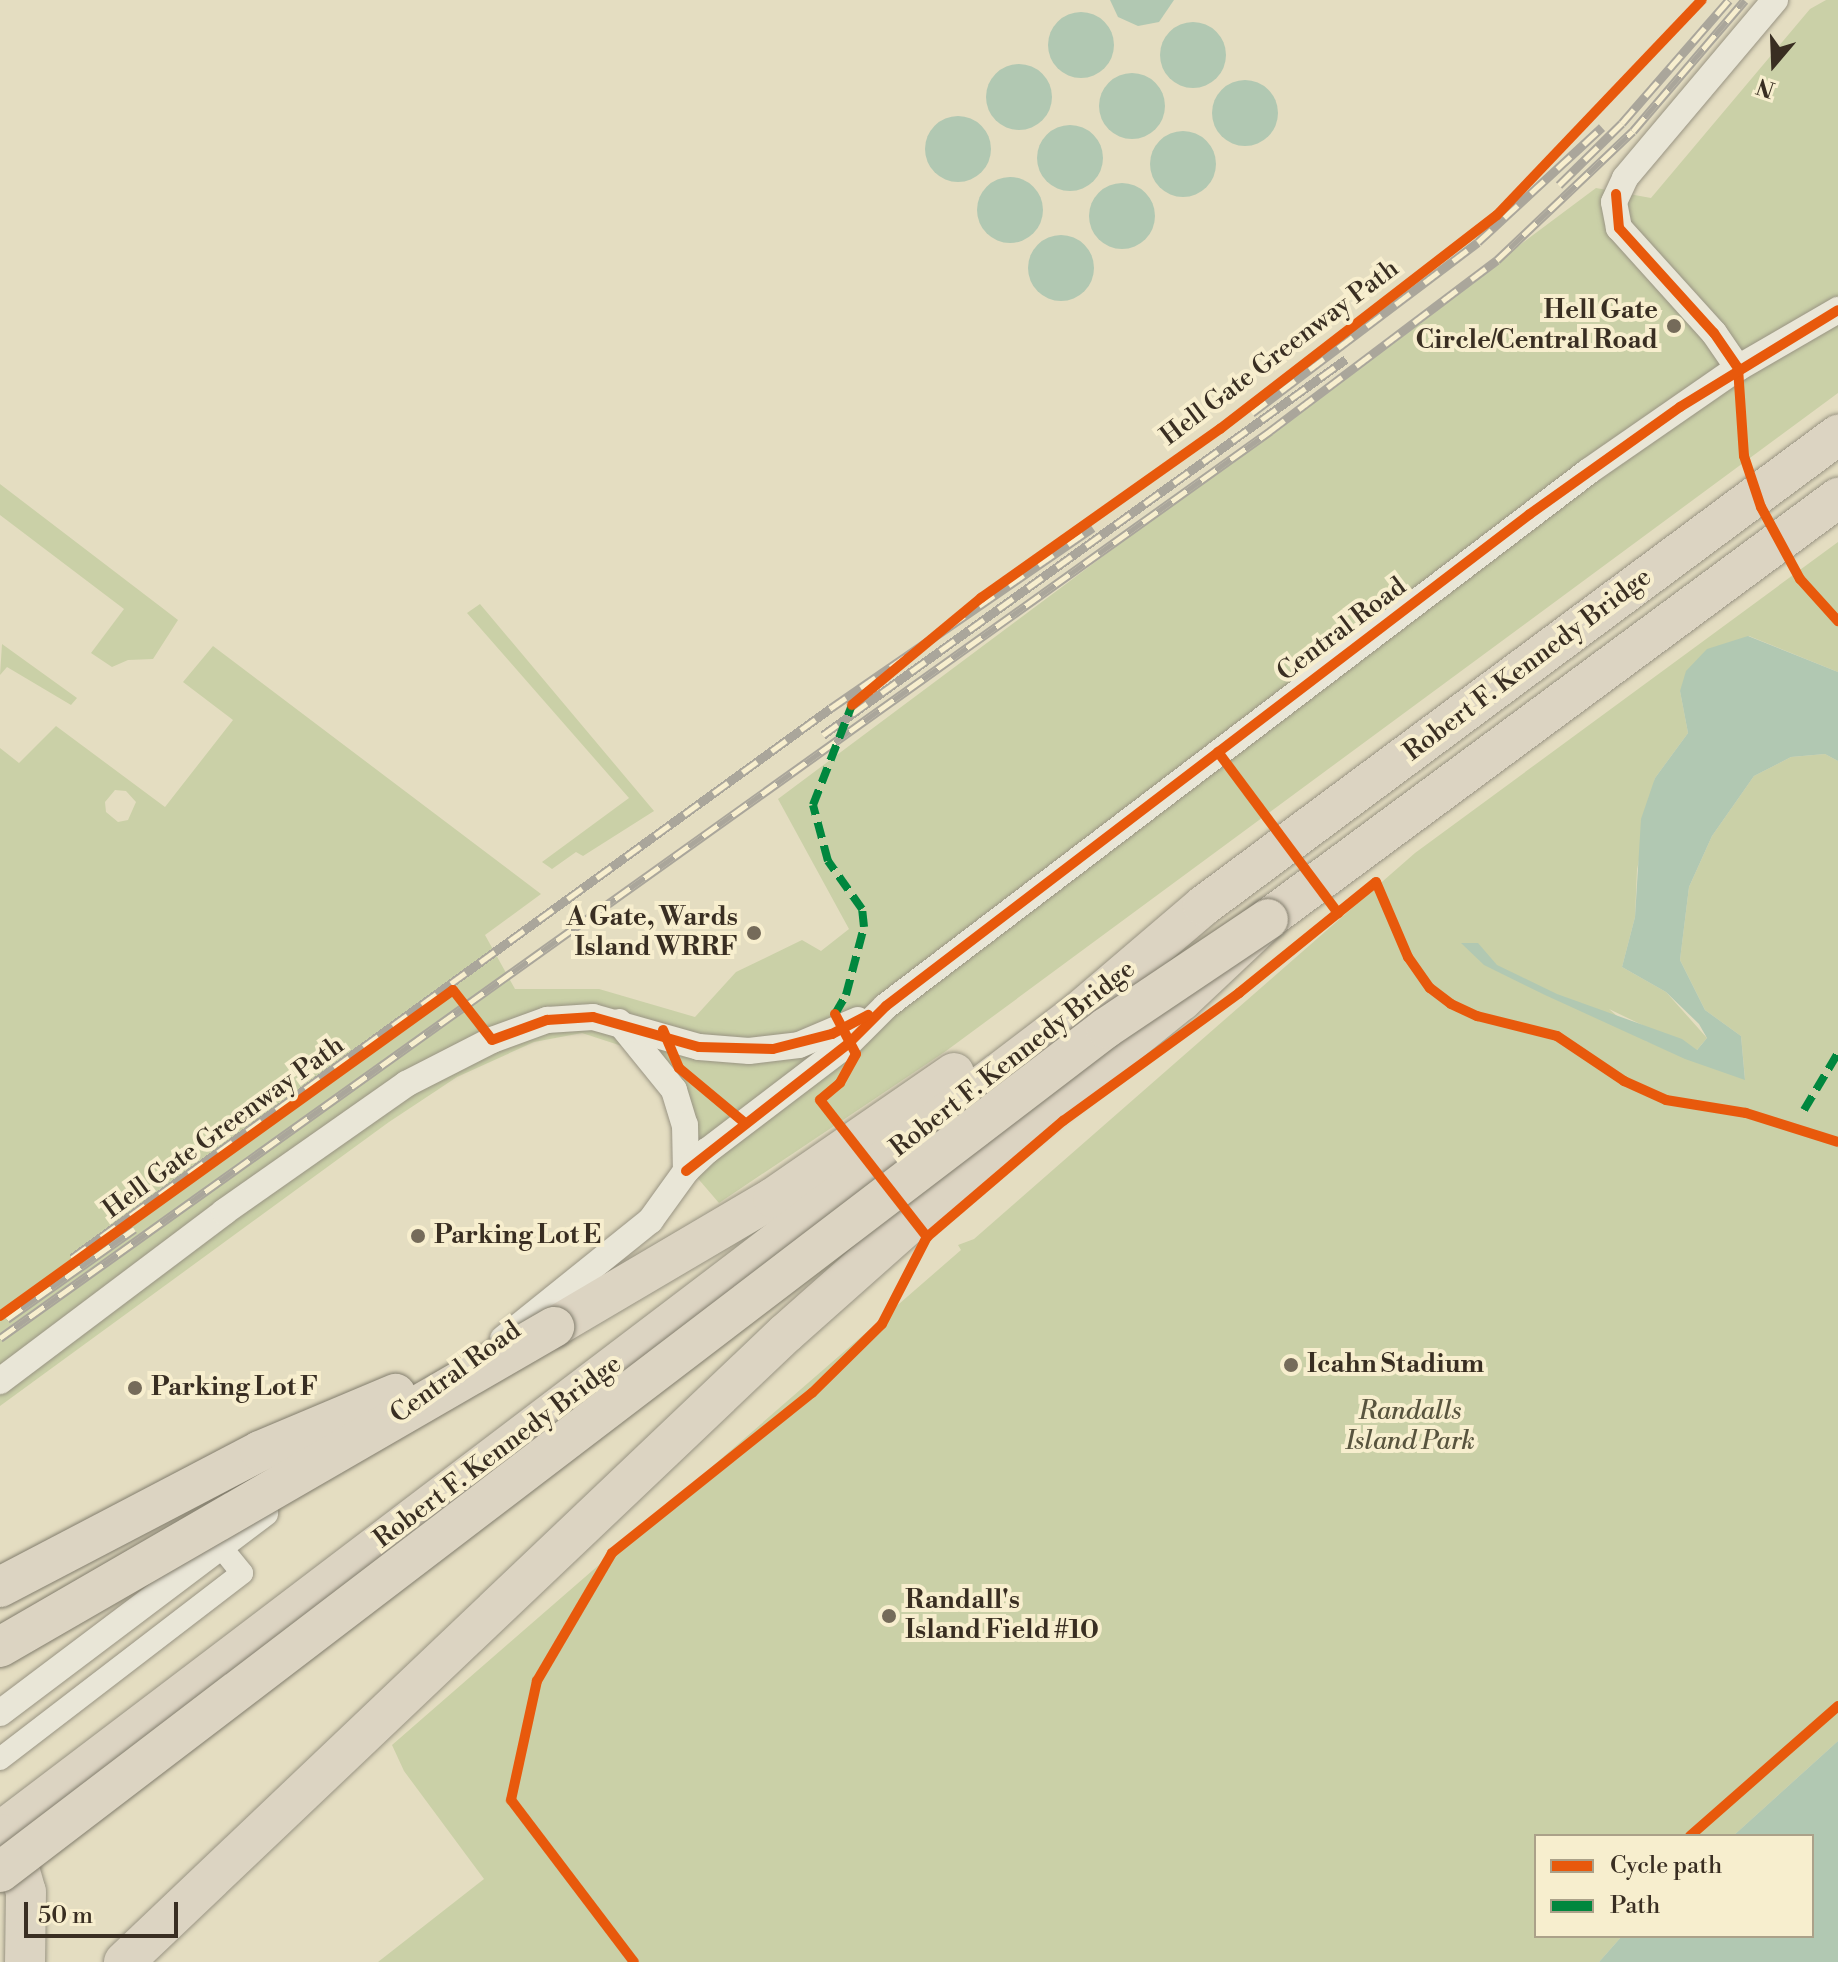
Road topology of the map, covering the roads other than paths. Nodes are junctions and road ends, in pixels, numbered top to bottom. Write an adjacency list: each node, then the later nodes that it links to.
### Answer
1 (1775, 0): 3 (street)
2 (1838, 310): 3 (street, Central Road)
3 (1738, 368): 8 (street, Central Road)
4 (1838, 435): 6 (highway, Robert F. Kennedy Bridge)
5 (1838, 498): 7 (highway, Robert F. Kennedy Bridge)
6 (1203, 906): 11 (highway); 18 (highway, Robert F. Kennedy Bridge)
7 (1268, 919): 19 (highway, Robert F. Kennedy Bridge, bridge); 21 (highway, bridge)
8 (886, 1006): 9 (street, Central Road); 10 (street, Central Road)
9 (619, 1022): 10 (street); 12 (street, Central Road)
10 (686, 1171): 13 (street, Central Road)
11 (554, 1327): 14 (highway, bridge); 15 (highway, bridge)
12 (0, 1381)
13 (220, 1546): 16 (street, Central Road); 17 (street)
14 (0, 1587)
15 (0, 1647)
16 (0, 1713)
17 (0, 1759)
18 (0, 1833): 20 (highway)
19 (0, 1872)
20 (25, 1962)
21 (124, 1962)

